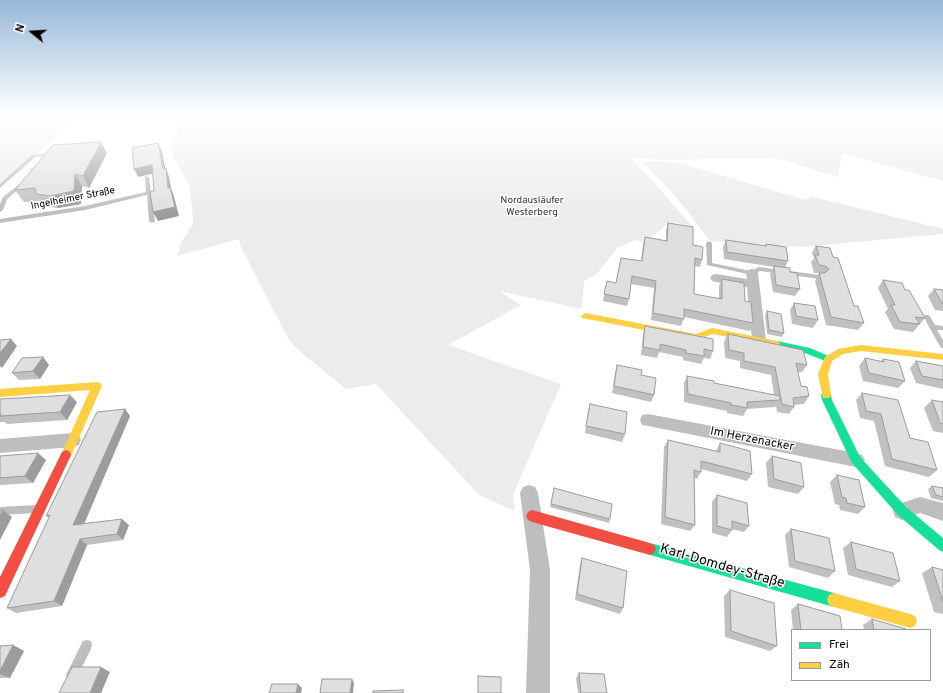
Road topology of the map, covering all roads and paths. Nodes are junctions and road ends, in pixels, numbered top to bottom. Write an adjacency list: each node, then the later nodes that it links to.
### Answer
1 (57, 154): 4 (lane)
2 (147, 177): 5 (lane)
3 (27, 180): 6 (lane)
4 (0, 187)
5 (149, 193): 7 (lane); 8 (lane, Ingelheimer Straße)
6 (0, 210)
7 (152, 221)
8 (0, 222)
9 (708, 243): 12 (lane)
10 (820, 277): 12 (lane)
11 (716, 278): 12 (street)
12 (752, 278): 17 (street)
13 (585, 316): 17 (street)
14 (927, 317): 15 (lane)
15 (932, 327): 16 (lane); 18 (lane)
16 (943, 328)
17 (759, 340): 20 (street)
18 (943, 346)
19 (943, 357): 20 (street)
20 (828, 359): 25 (street)
21 (0, 392): 23 (street)
22 (648, 420): 25 (street, Im Herzenacker)
23 (73, 440): 24 (street); 27 (street)
24 (0, 446)
25 (856, 460): 29 (street)
26 (529, 493): 31 (street)
27 (40, 508): 28 (lane); 33 (street)
28 (0, 511)
29 (902, 511): 30 (street); 32 (street)
30 (943, 512)
31 (532, 516): 36 (street, Karl-Domdey-Straße); 39 (street)
32 (943, 546)
33 (11, 568): 34 (lane); 35 (street)
34 (0, 569)
35 (0, 591)
36 (910, 621)
37 (87, 645): 38 (lane)
38 (67, 686)
39 (538, 693)

